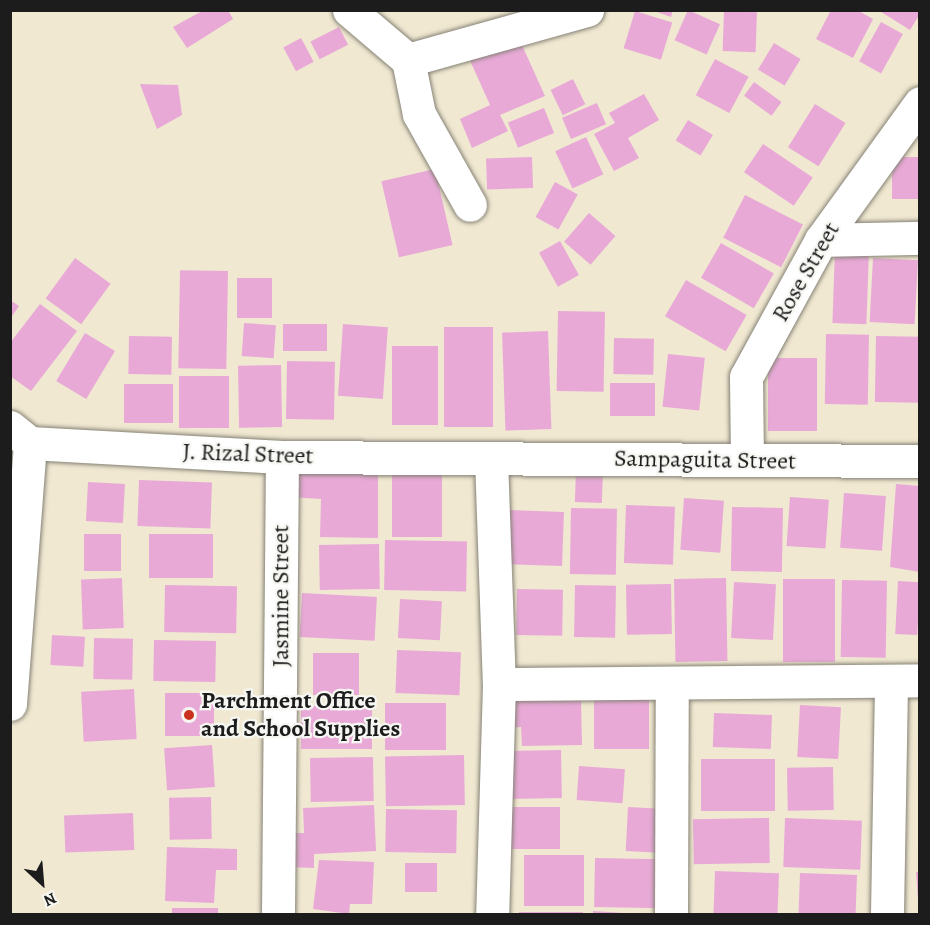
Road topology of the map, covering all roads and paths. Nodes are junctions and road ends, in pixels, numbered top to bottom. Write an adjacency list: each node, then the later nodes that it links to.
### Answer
1 (349, 10): 4 (street)
2 (587, 10): 3 (street)
3 (541, 18): 4 (street)
4 (408, 60): 6 (street)
5 (920, 103): 8 (street, Rose Street)
6 (470, 205)
7 (920, 238): 8 (street)
8 (821, 240): 12 (street, Rose Street)
9 (20, 435): 10 (street, J. Rizal Street); 14 (street)
10 (282, 457): 11 (street, J. Rizal Street); 19 (street, Jasmine Street)
11 (491, 458): 12 (street, Sampaguita Street); 17 (street)
12 (747, 460): 13 (street, Sampaguita Street)
13 (920, 461)
14 (13, 626): 18 (street)
15 (905, 681): 16 (street); 22 (street)
16 (672, 683): 17 (street); 21 (street)
17 (499, 684): 20 (street)
18 (10, 704)
19 (278, 915)
20 (492, 915)
21 (671, 915)
22 (887, 915)

